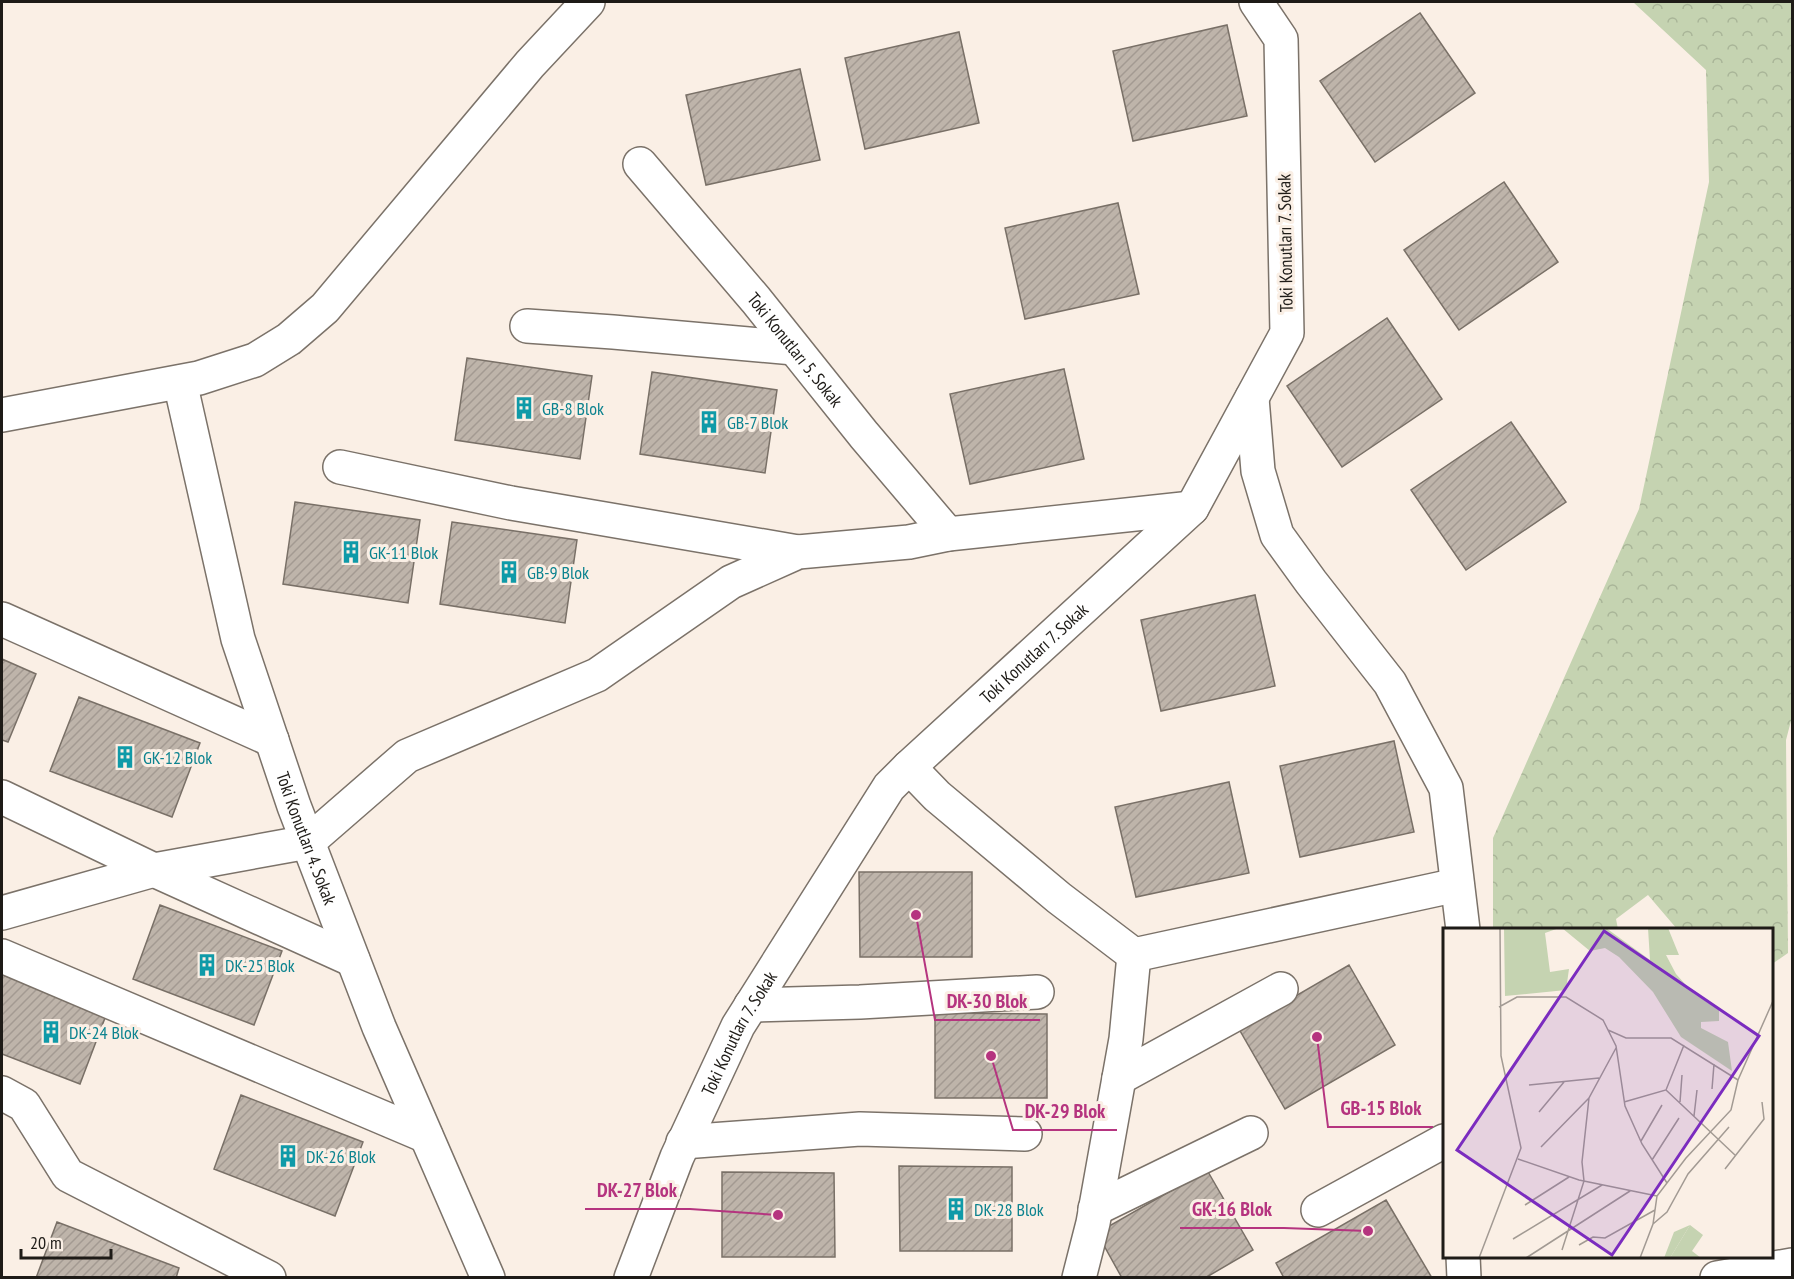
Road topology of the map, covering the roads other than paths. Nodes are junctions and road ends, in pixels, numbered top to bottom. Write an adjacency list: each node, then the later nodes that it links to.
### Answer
1 (588, 2): 6 (street)
2 (1256, 2): 7 (street, Toki Konutları 7. Sokak)
3 (640, 164): 5 (street, Toki Konutları 5. Sokak)
4 (527, 326): 5 (street)
5 (794, 348): 11 (street, Toki Konutları 5. Sokak)
6 (180, 382): 8 (street); 14 (street, Toki Konutları 4. Sokak)
7 (1252, 398): 10 (street, Toki Konutları 7. Sokak); 19 (street)
8 (2, 415)
9 (340, 467): 12 (street)
10 (1192, 508): 11 (street); 15 (street, Toki Konutları 7. Sokak)
11 (948, 534): 12 (street)
12 (798, 552): 17 (street)
13 (2, 619): 14 (street)
14 (272, 740): 17 (street, Toki Konutları 4. Sokak)
15 (909, 767): 22 (street); 27 (street, Toki Konutları 7. Sokak)
16 (2, 797): 18 (street)
17 (308, 842): 18 (street); 24 (street, Toki Konutları 4. Sokak)
18 (154, 870): 20 (street); 24 (street)
19 (1457, 885): 21 (street); 22 (street)
20 (2, 913)
21 (1463, 928)
22 (1134, 955): 28 (street)
23 (2, 956): 32 (street)
24 (353, 960): 32 (street, Toki Konutları 4. Sokak)
25 (1281, 989): 28 (street)
26 (1036, 992): 27 (street)
27 (751, 1005): 33 (street, Toki Konutları 7. Sokak)
28 (1119, 1078): 35 (street)
29 (2, 1093): 39 (street)
30 (1251, 1133): 35 (street)
31 (1025, 1134): 33 (street)
32 (426, 1136): 40 (street, Toki Konutları 4. Sokak)
33 (683, 1142): 41 (street, Toki Konutları 7. Sokak)
34 (1443, 1142): 36 (street)
35 (1095, 1209): 42 (street)
36 (1318, 1210)
37 (1463, 1258): 43 (street)
38 (1792, 1264): 44 (street)
39 (269, 1278)
40 (488, 1278)
41 (631, 1278)
42 (1079, 1278)
43 (1464, 1278)
44 (1717, 1278)

